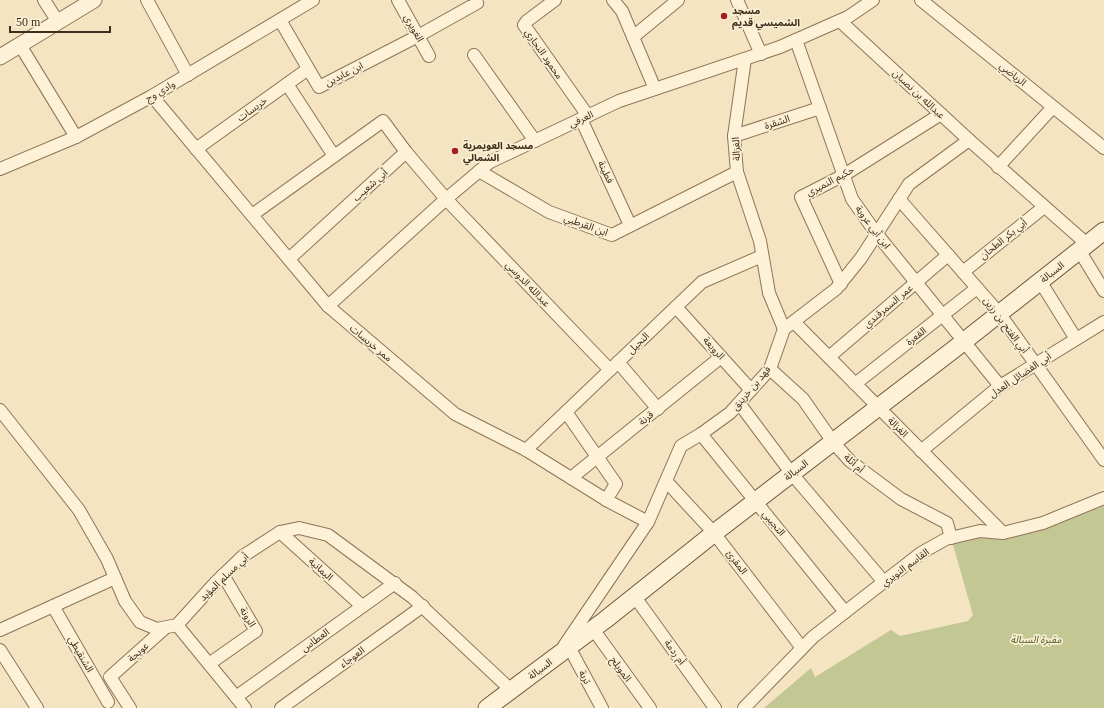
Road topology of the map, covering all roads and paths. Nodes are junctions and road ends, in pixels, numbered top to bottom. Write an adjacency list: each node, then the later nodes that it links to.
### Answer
1 (44, 0): 15 (street)
2 (94, 0): 15 (street)
3 (147, 0): 26 (street)
4 (313, 0): 13 (street, وادي وج)
5 (476, 0): 16 (street)
6 (555, 0): 33 (street, محمود النجاري)
7 (613, 0): 17 (street)
8 (678, 0): 17 (street)
9 (737, 0): 20 (street)
10 (873, 0): 14 (street, العرفي)
11 (921, 0): 30 (street, الرياضي)
12 (402, 1): 16 (street, الغويري)
13 (280, 20): 25 (street, ابن عابدين); 26 (street, وادي وج)
14 (840, 21): 18 (street, العرفي); 32 (street, عبدالله بن نصبان)
15 (58, 22): 19 (street)
16 (418, 36): 22 (street, الغويري); 25 (street, ابن عابدين)
17 (633, 37): 28 (street)
18 (796, 40): 20 (street, العرفي); 31 (street, ابن أبي عروبة)
19 (20, 45): 23 (street); 35 (street)
20 (761, 54): 24 (street, العرفي)
21 (474, 55): 37 (street)
22 (429, 56)
23 (0, 57)
24 (745, 59): 28 (street, العرفي); 34 (street, الغزالة)
25 (308, 69): 27 (street, خريسات)
26 (188, 75): 29 (street, وادي وج)
27 (287, 84): 39 (street, خريسات); 41 (street)
28 (655, 89): 33 (street, العرفي)
29 (152, 96): 35 (street, وادي وج); 39 (street, ممر خريسات)
30 (1053, 106): 38 (street, الرياضي); 42 (street)
31 (820, 108): 34 (street, الشقرة); 46 (street, ابن أبي عروبة)
32 (941, 114): 36 (street, عبدالله بن نصبان); 46 (street, حكيم النميري)
33 (584, 117): 37 (street, العرفي); 51 (street, فطينة)
34 (734, 136): 45 (street, الغزالة)
35 (76, 137): 43 (street, وادي وج)
36 (969, 140): 42 (street, عبدالله بن نصبان); 48 (street)
37 (535, 141): 44 (street, العرفي)
38 (1104, 148)
39 (196, 149): 50 (street, ممر خريسات)
40 (406, 152): 41 (street); 47 (street); 57 (street, أبي شعيب)
41 (334, 156): 50 (street)
42 (998, 166): 49 (street, عبدالله بن نصبان)
43 (0, 169)
44 (479, 171): 47 (street, العرفي); 51 (street, ابن القرطبي)
45 (737, 172): 51 (street, ابن القرطبي); 56 (street, الغزالة)
46 (844, 175): 53 (street, ابن أبي عروبة); 61 (street, حكيم النميري)
47 (446, 199): 64 (street, العرفي); 76 (street, عبدالله الدوسي)
48 (899, 199): 53 (street); 55 (street, أبي الفتح بن رزين)
49 (1044, 206): 54 (street, عبدالله بن نصبان); 58 (street, أبي بكر الطحان)
50 (252, 215): 57 (street, ممر خريسات)
51 (630, 225)
52 (1104, 231): 54 (main road, السبالة)
53 (876, 233): 60 (street, ابن أبي عروبة); 61 (street)
54 (1083, 247): 59 (main road, السبالة); 63 (street, عبدالله بن نصبان)
55 (948, 255): 58 (street, أبي الفتح بن رزين); 60 (street, عمر السمرقندي)
56 (762, 256): 65 (street, النجيل); 70 (street, الغزالة)
57 (289, 259): 64 (street, ممر خريسات)
58 (963, 272): 62 (street, أبي الفتح بن رزين)
59 (1040, 281): 66 (main road, السبالة); 71 (street)
60 (916, 282): 67 (street, ابن أبي عروبة); 74 (street, عمر السمرقندي)
61 (841, 284): 68 (street)
62 (977, 288): 66 (street, أبي الفتح بن رزين); 67 (street, القعرة)
63 (1104, 291)
64 (328, 306): 88 (street, ممر خريسات)
65 (676, 307): 73 (street, الرويعة); 76 (street, النجيل)
66 (999, 313): 72 (main road, السبالة); 75 (street, أبي الفتح بن رزين)
67 (943, 315): 72 (street, ابن أبي عروبة); 78 (street, القعرة)
68 (794, 322): 70 (street); 74 (street, الغزالة)
69 (1104, 322): 71 (street, أبي الفضائل العدل)
70 (784, 329): 77 (street, فهد بن خرينق)
71 (1076, 339): 75 (street, أبي الفضائل العدل)
72 (964, 341): 79 (street, ابن أبي عروبة); 82 (main road, السبالة)
73 (721, 357): 80 (street, الرويعة); 83 (street, قرنة)
74 (829, 357): 78 (street, الغزالة)
75 (1036, 364): 79 (street, أبي الفضائل العدل); 91 (street, أبي الفتح بن رزين)
76 (614, 366): 83 (street, عبدالله الدوسي); 85 (street, النجيل)
77 (770, 369): 80 (street, فهد بن خرينق); 87 (street, أم أثلة)
78 (855, 384): 82 (street, الغزالة)
79 (1000, 386): 89 (street, أبي الفضائل العدل)
80 (751, 390): 81 (street, فهد بن خرينق)
81 (739, 403): 86 (street, فهد بن خرينق); 92 (street)
82 (878, 407): 87 (main road, السبالة); 89 (street, الغزالة)
83 (658, 408): 90 (street, قرنة)
84 (0, 410): 104 (street)
85 (566, 412): 88 (street, النجيل); 90 (street)
86 (701, 434): 94 (street, فهد بن خرينق); 97 (street, التجيبي)
87 (833, 442): 92 (main road, السبالة); 102 (street, أم أثلة)
88 (526, 450): 93 (street, ممر خريسات)
89 (921, 451): 101 (street, الغزالة)
90 (597, 457): 93 (street, قرنة); 96 (street)
91 (1104, 460)
92 (792, 474): 97 (main road, السبالة); 105 (street)
93 (571, 478): 96 (street, ممر خريسات)
94 (666, 481): 98 (street, فهد بن خرينق); 100 (street, المقرئ)
95 (1104, 498): 101 (street, القاسم النويري)
96 (606, 500): 98 (street, ممر خريسات)
97 (756, 501): 100 (main road, السبالة); 111 (street, التجيبي)
98 (648, 522): 118 (street, فهد بن خرينق)
99 (280, 532): 103 (street, أبي مسلم المؤيد); 106 (street, أبي مسلم المؤيد); 109 (street, اليمانية)
100 (714, 533): 107 (main road, السبالة); 116 (street, المقرئ)
101 (1003, 533): 102 (street, القاسم النويري)
102 (951, 538): 105 (street, القاسم النويري)
103 (223, 575): 112 (street, أبي مسلم المؤيد); 119 (street, الرونة)
104 (115, 578): 108 (street); 113 (street)
105 (884, 582): 111 (street, القاسم النويري)
106 (395, 583): 109 (street, العطاس); 110 (street, أبي مسلم المؤيد)
107 (634, 597): 114 (main road, السبالة); 131 (street, أم ردمة)
108 (53, 606): 115 (street); 123 (street, الشنقيطي)
109 (362, 606): 122 (street, العطاس)
110 (423, 606): 120 (street, أبي مسلم المؤيد); 128 (street, العوجاء)
111 (845, 612): 116 (street, القاسم النويري)
112 (178, 625): 113 (street); 119 (street)
113 (165, 628): 121 (street, عويجة)
114 (593, 629): 118 (main road, السبالة); 130 (street, المويلح)
115 (0, 630)
116 (802, 648): 132 (street, القاسم النويري)
117 (0, 650): 125 (street)
118 (563, 651): 120 (main road, السبالة); 129 (street, تربة)
119 (209, 664): 122 (street)
120 (511, 690): 124 (main road, السبالة)
121 (121, 693): 123 (street); 126 (street)
122 (236, 697): 127 (street)
123 (104, 705)
124 (494, 706)
125 (37, 708)
126 (130, 708)
127 (244, 708)
128 (283, 708)
129 (602, 708)
130 (650, 708)
131 (715, 708)
132 (744, 708)

